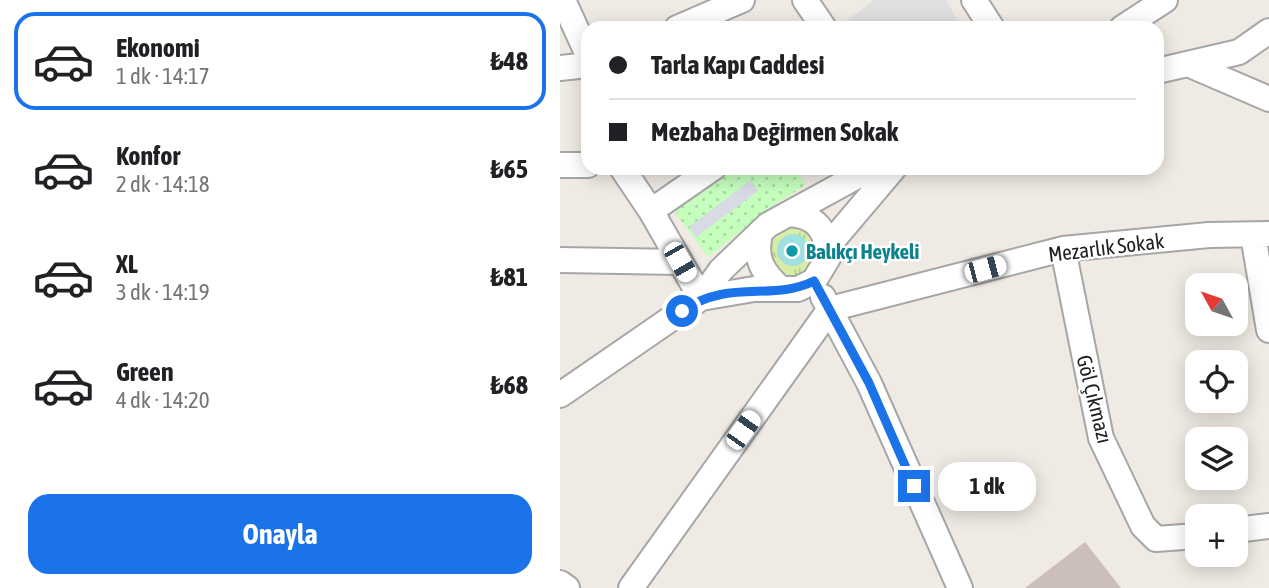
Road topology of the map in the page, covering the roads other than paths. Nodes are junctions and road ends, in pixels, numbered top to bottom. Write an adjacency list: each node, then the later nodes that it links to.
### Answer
1 (563, 0): 12 (street)
2 (743, 0): 6 (street)
3 (805, 0): 7 (street)
4 (974, 0): 8 (street)
5 (1164, 0): 9 (street)
6 (694, 21)
7 (819, 21)
8 (988, 21)
9 (1132, 21)
10 (1269, 31): 11 (street)
11 (1190, 65): 13 (street); 14 (street)
12 (581, 67)
13 (1164, 70)
14 (1269, 99)
15 (560, 165): 16 (street)
16 (581, 165)
17 (627, 175): 21 (street)
18 (703, 175): 21 (street)
19 (859, 175): 22 (street)
20 (888, 175): 25 (street)
21 (651, 211): 28 (street)
22 (788, 214): 23 (street); 25 (street)
23 (760, 234): 30 (street); 31 (street)
24 (1261, 234): 26 (street, Mezarlık Sokak); 33 (street)
25 (828, 246): 29 (street)
26 (1063, 249): 32 (street, Mezarlık Sokak); 37 (street, Göl Çıkmazı)
27 (560, 260): 28 (street)
28 (680, 262): 31 (street)
29 (814, 281): 30 (street); 32 (street)
30 (781, 289): 31 (street)
31 (701, 298): 34 (street)
32 (830, 309): 40 (street); 41 (street)
33 (1269, 330)
34 (560, 395)
35 (1269, 526): 36 (street)
36 (1248, 529)
37 (1185, 537)
38 (560, 583): 39 (street)
39 (567, 588)
40 (631, 588)
41 (960, 588)

